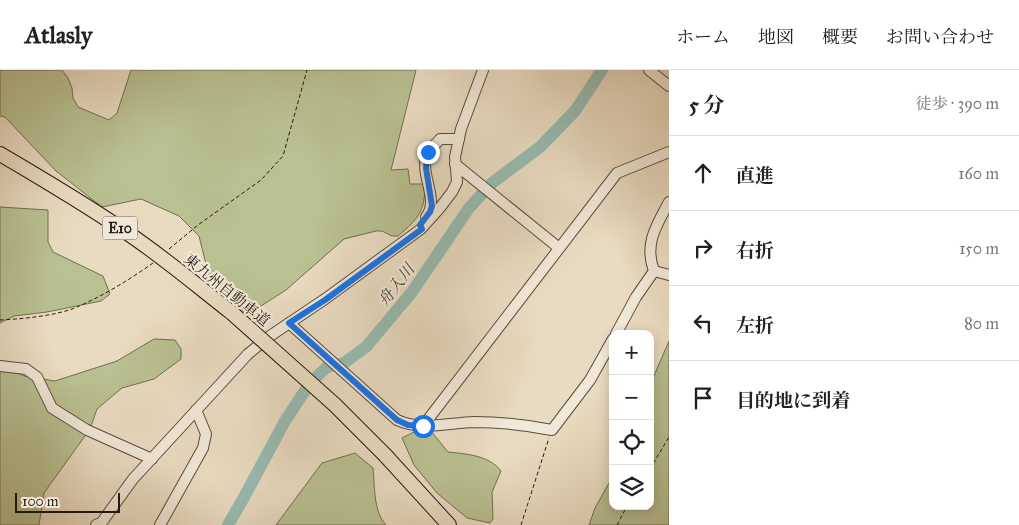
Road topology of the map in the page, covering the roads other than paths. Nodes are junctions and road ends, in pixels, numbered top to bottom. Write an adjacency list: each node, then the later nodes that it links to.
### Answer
1 (483, 70): 4 (street)
2 (649, 70): 3 (street)
3 (669, 86)
4 (459, 139): 7 (street); 9 (street)
5 (669, 152): 10 (street)
6 (0, 154): 22 (highway, 東九州自動車道 / E10, bridge)
7 (455, 164): 9 (street); 10 (street)
8 (669, 202): 11 (street)
9 (422, 229): 13 (street)
10 (559, 248): 18 (street)
11 (654, 271): 12 (street); 14 (street)
12 (669, 275)
13 (289, 323): 17 (street); 18 (street)
14 (618, 330)
15 (609, 346): 18 (street)
16 (0, 366): 19 (street)
17 (196, 410): 19 (street); 21 (street)
18 (423, 426)
19 (152, 459): 20 (street)
20 (96, 525)
21 (160, 525)
22 (449, 525)

